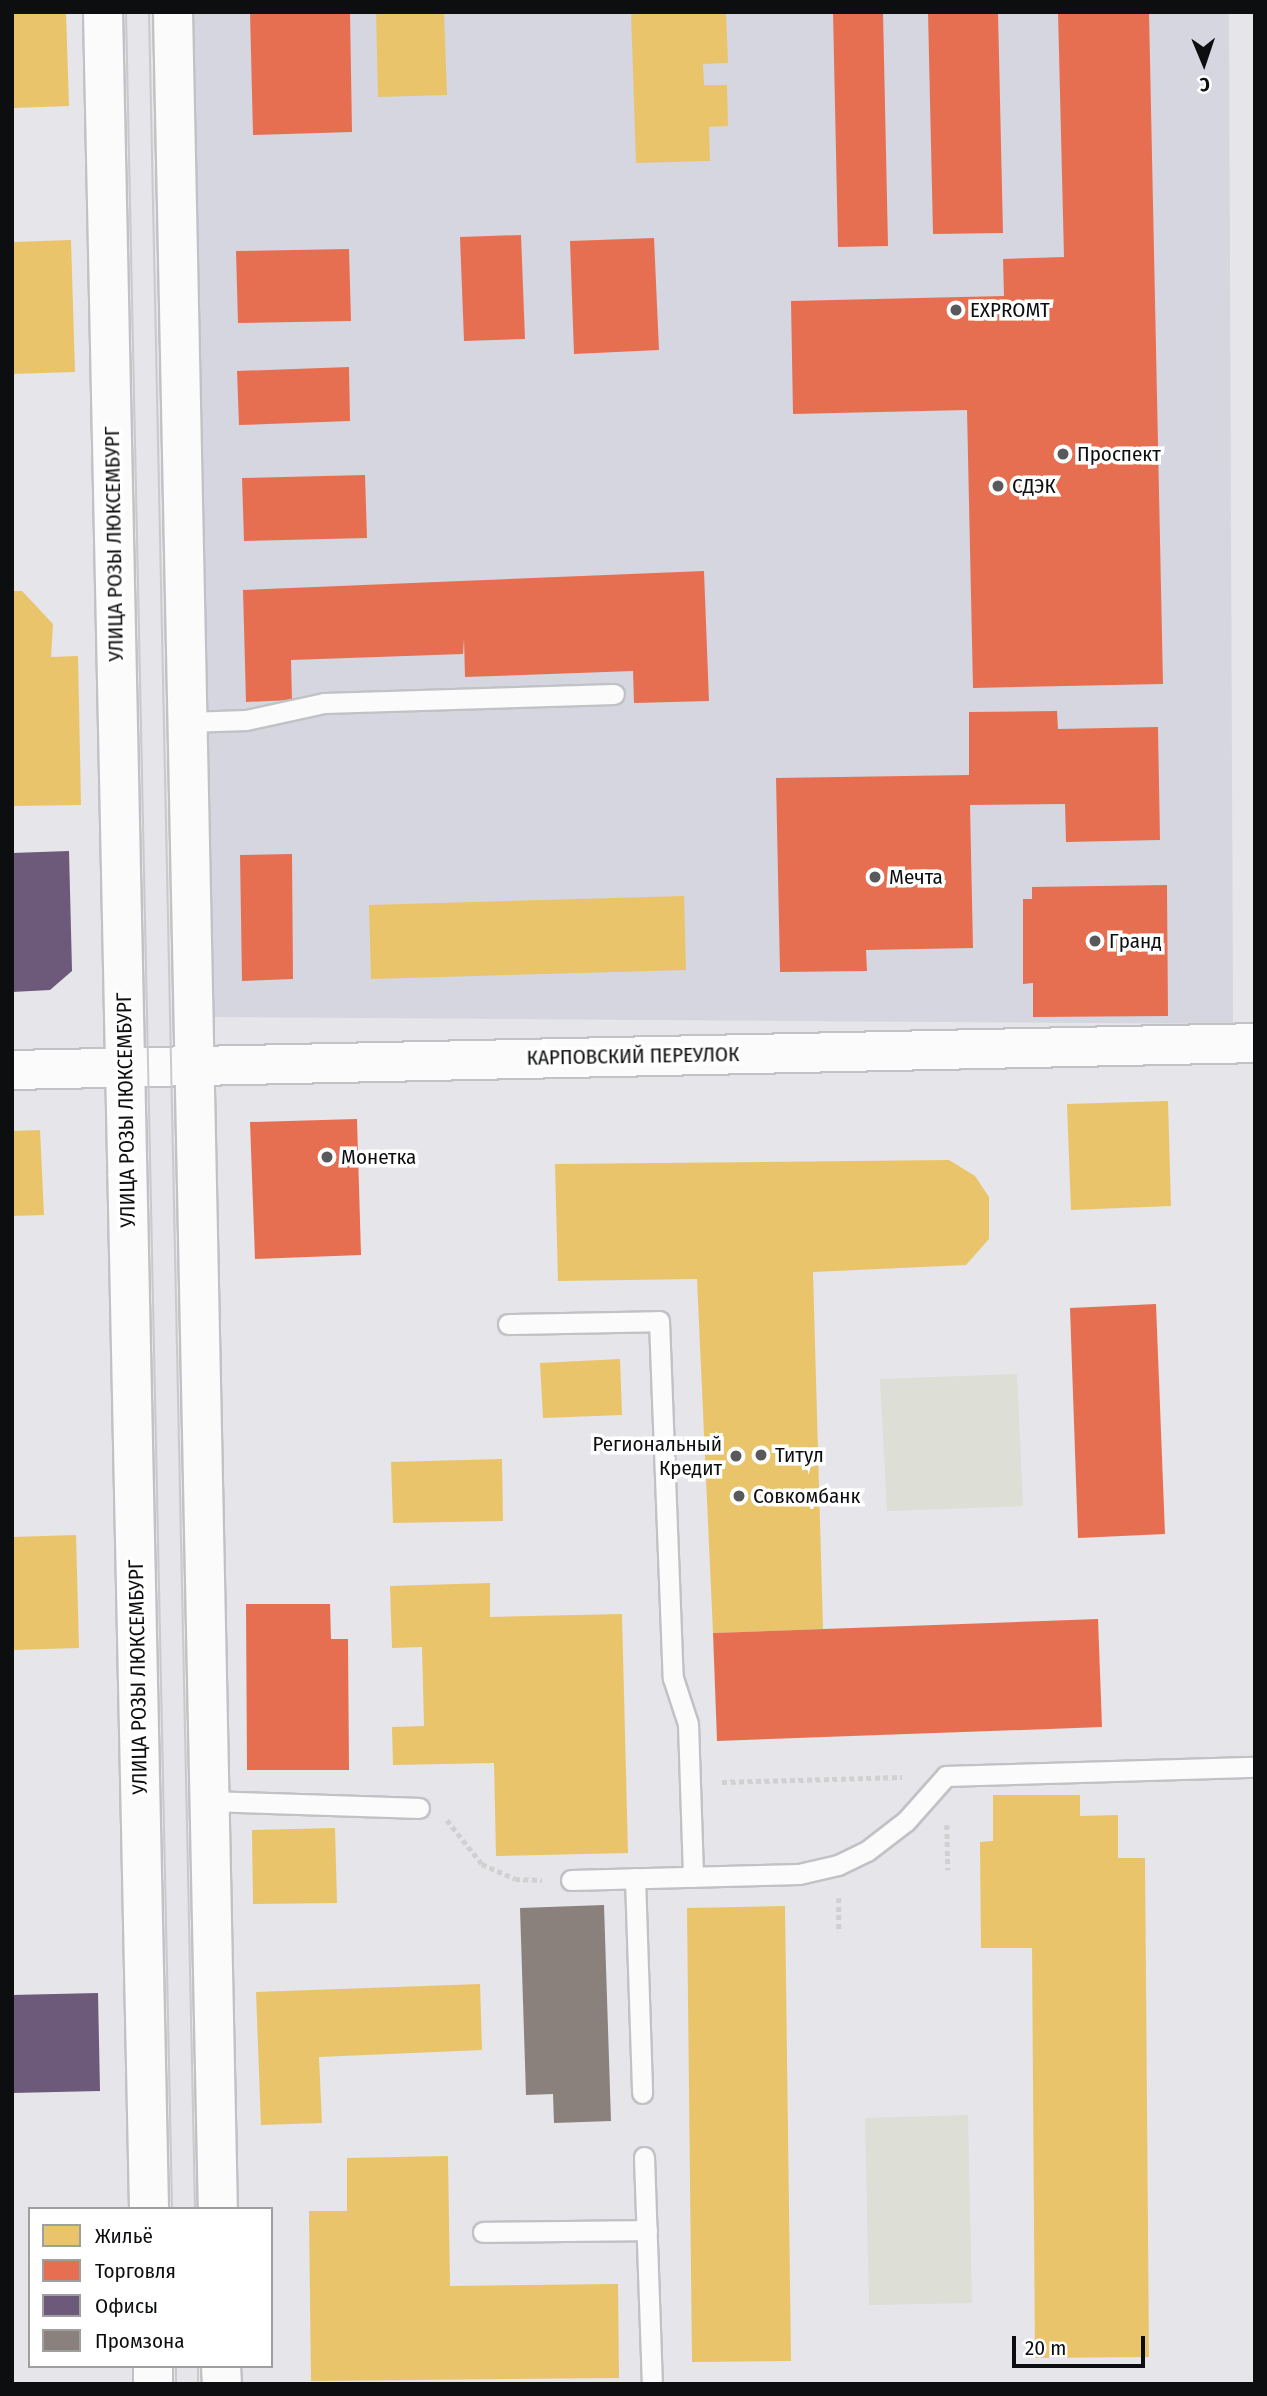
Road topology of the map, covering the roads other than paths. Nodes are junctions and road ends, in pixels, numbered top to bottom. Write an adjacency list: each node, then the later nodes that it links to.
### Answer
1 (103, 12): 7 (main road, УЛИЦА РОЗЫ ЛЮКСЕМБУРГ)
2 (173, 12): 4 (main road)
3 (614, 694): 4 (lane)
4 (188, 723): 6 (main road)
5 (1255, 1042): 6 (main road, КАРПОВСКИЙ ПЕРЕУЛОК)
6 (195, 1067): 7 (main road, КАРПОВСКИЙ ПЕРЕУЛОК); 11 (main road)
7 (126, 1068): 8 (main road, КАРПОВСКИЙ ПЕРЕУЛОК); 18 (main road, УЛИЦА РОЗЫ ЛЮКСЕМБУРГ)
8 (12, 1070)
9 (508, 1324): 13 (lane)
10 (1255, 1767): 13 (lane)
11 (210, 1801): 12 (lane); 19 (main road)
12 (419, 1808)
13 (693, 1877): 14 (lane)
14 (635, 1878): 15 (lane); 16 (lane)
15 (571, 1880)
16 (642, 2094)
17 (644, 2157): 20 (lane)
18 (149, 2207)
19 (218, 2207)
20 (647, 2230): 21 (lane); 22 (lane)
21 (483, 2232)
22 (652, 2384)

